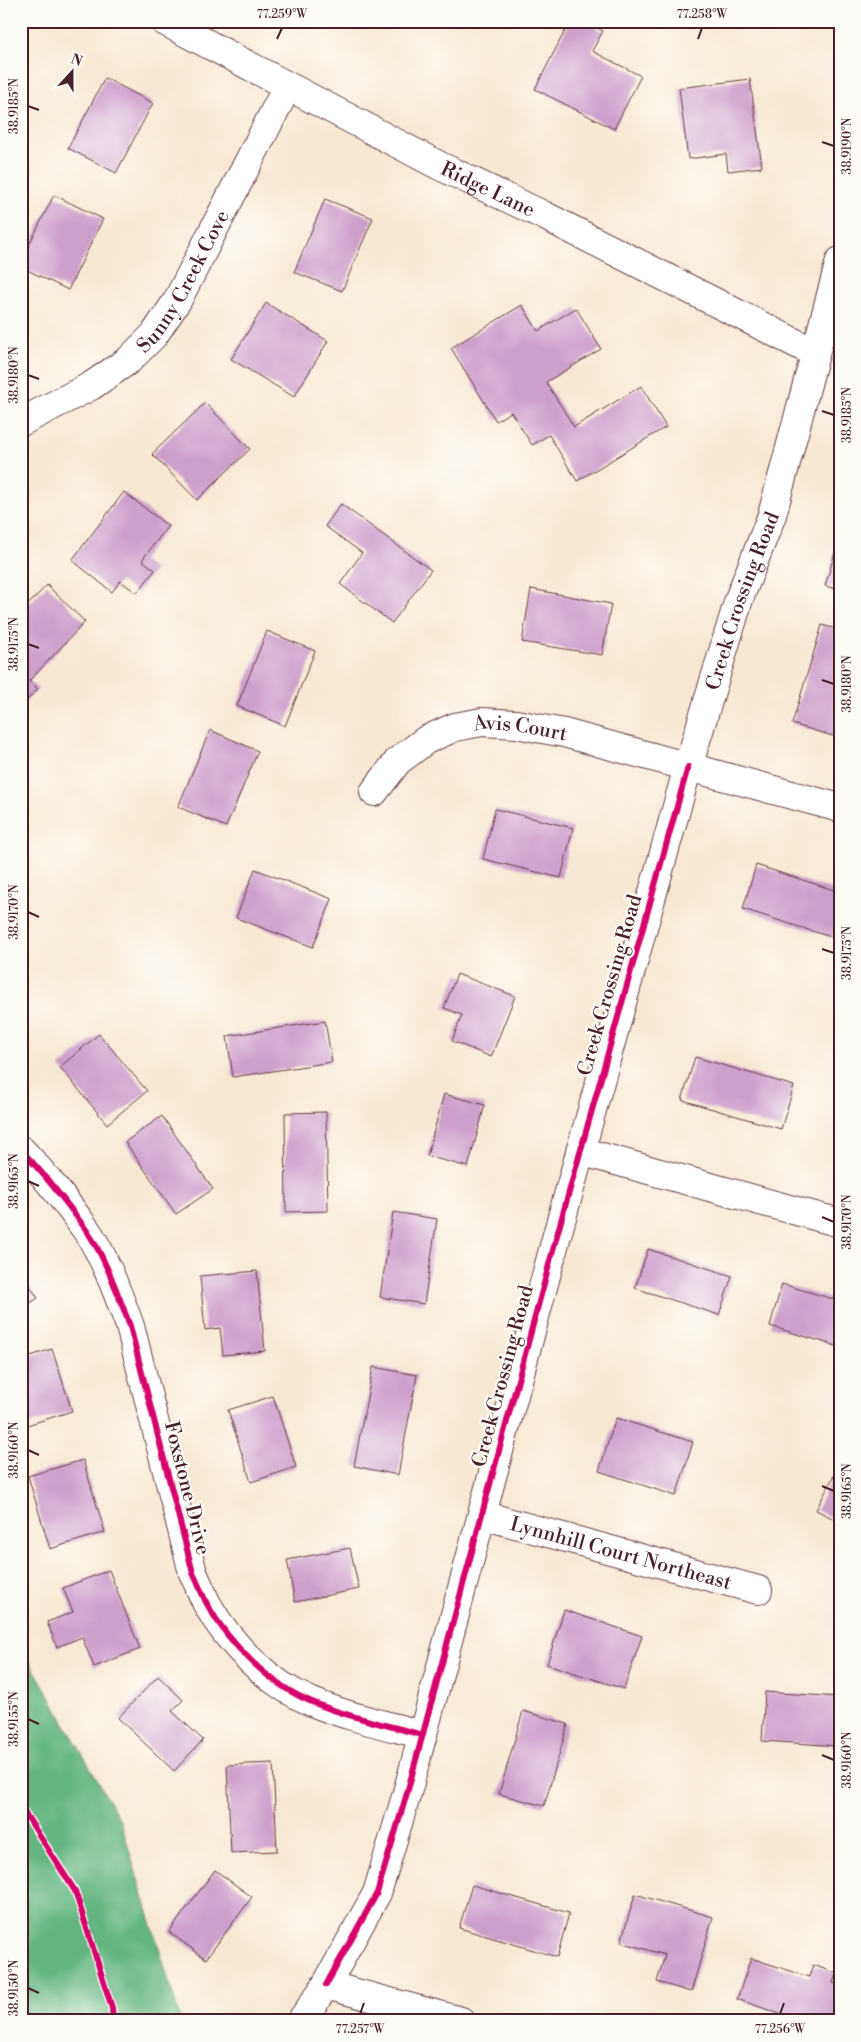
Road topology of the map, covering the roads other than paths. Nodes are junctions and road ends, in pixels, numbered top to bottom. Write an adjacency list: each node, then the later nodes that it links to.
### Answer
1 (164, 21): 2 (street, Ridge Lane)
2 (287, 87): 4 (street, Ridge Lane); 5 (street, Sunny Creek Cove)
3 (840, 261): 4 (street, Creek Crossing Road)
4 (815, 353): 6 (street, Creek Crossing Road)
5 (21, 422)
6 (688, 767): 7 (street, Avis Court); 8 (street, Avis Court); 10 (street, Creek Crossing Road)
7 (374, 792)
8 (840, 808)
9 (21, 1150): 14 (street, Foxstone Drive)
10 (580, 1151): 11 (street); 12 (street, Creek Crossing Road)
11 (840, 1223)
12 (482, 1515): 13 (street, Lynnhill Court Northeast); 14 (street, Creek Crossing Road)
13 (758, 1590)
14 (423, 1735): 15 (street, Creek Crossing Road)
15 (326, 1985): 16 (street, Creek Crossing Road); 17 (street)
16 (301, 2021)
17 (461, 2021)

